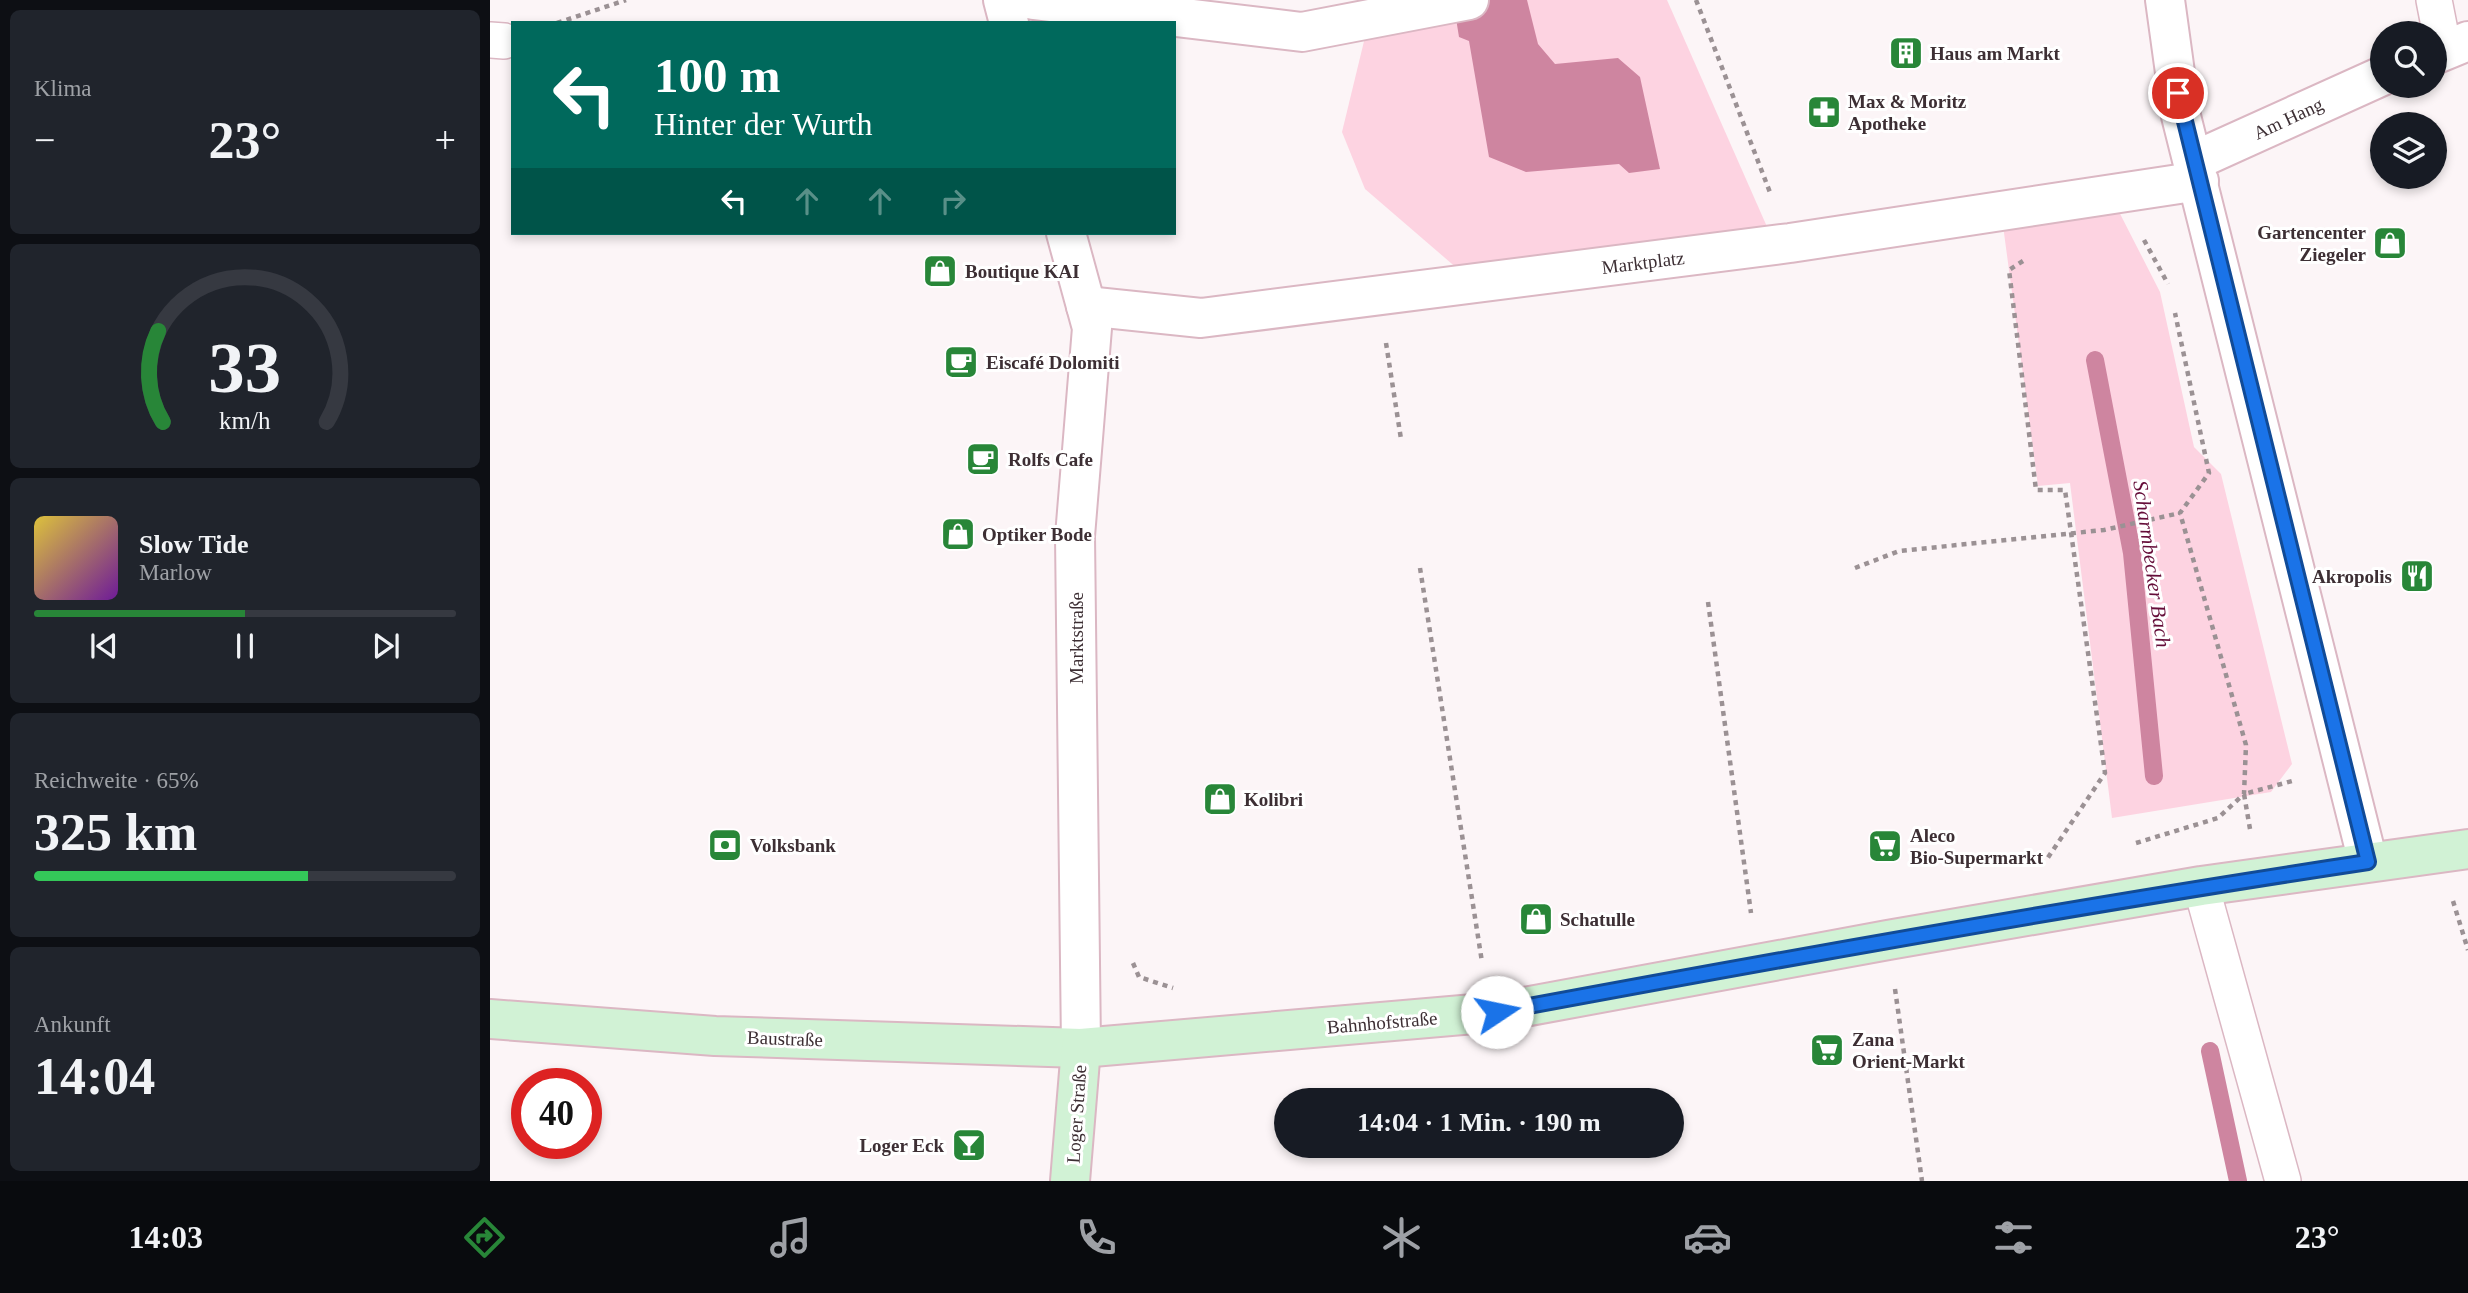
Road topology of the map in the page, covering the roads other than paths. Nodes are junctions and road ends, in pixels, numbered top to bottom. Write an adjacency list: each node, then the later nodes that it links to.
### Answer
1 (1003, 0): 7 (street)
2 (1033, 0): 6 (street)
3 (2165, 0): 10 (street)
4 (2434, 0): 8 (lane)
5 (1457, 2): 6 (street)
6 (1208, 10)
7 (1008, 21)
8 (2449, 49)
9 (2370, 82): 10 (street, Am Hang)
10 (2196, 171): 12 (street, Marktplatz); 14 (street)
11 (1067, 235): 12 (street, Marktstraße)
12 (1086, 306): 17 (street, Marktstraße)
13 (2468, 849): 14 (street, Bahnhofstraße)
14 (2368, 862): 15 (street, Bahnhofstraße)
15 (2201, 886): 17 (street, Bahnhofstraße); 19 (lane)
16 (490, 1019): 17 (street, Baustraße)
17 (1081, 1048): 18 (street, Loger Straße)
18 (1070, 1181)
19 (2283, 1181)

